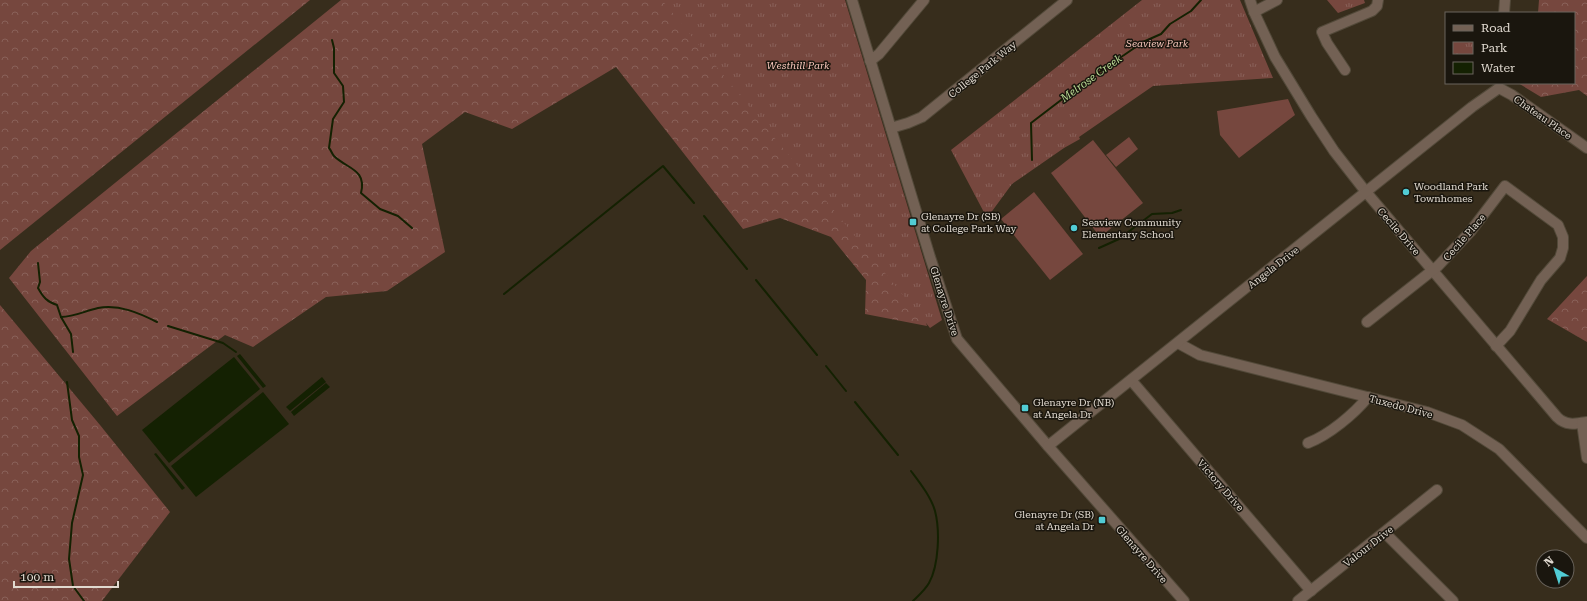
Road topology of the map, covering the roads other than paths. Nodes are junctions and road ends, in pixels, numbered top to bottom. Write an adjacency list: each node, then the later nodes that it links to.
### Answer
1 (852, 0): 10 (street, Glenayre Drive)
2 (924, 0): 10 (street)
3 (1067, 0): 13 (street, College Park Way)
4 (1250, 0): 8 (street, Cecile Drive)
5 (1277, 0): 8 (street)
6 (1378, 0): 11 (street)
7 (1505, 0): 9 (street)
8 (1254, 12): 15 (street, Cecile Drive)
9 (1504, 12)
10 (870, 61): 13 (street, Glenayre Drive)
11 (1345, 70)
12 (1499, 86): 14 (street, Chateau Place); 15 (street, Angela Drive)
13 (891, 128): 24 (street, Glenayre Drive)
14 (1587, 148)
15 (1366, 192): 16 (street, Cecile Drive); 18 (street, Angela Drive)
16 (1433, 270): 17 (street, Cecile Place); 19 (street, Cecile Drive); 19 (street, Cecile Place)
17 (1366, 322)
18 (1178, 343): 20 (street, Angela Drive); 21 (street, Tuxedo Drive)
19 (1496, 346): 22 (street, Cecile Drive)
20 (1131, 380): 24 (street, Angela Drive); 29 (street, Victory Drive)
21 (1368, 397): 23 (street); 28 (street, Tuxedo Drive)
22 (1585, 423): 25 (street)
23 (1308, 443)
24 (1048, 446): 30 (street, Glenayre Drive)
25 (1587, 458)
26 (1437, 490): 27 (street, Valour Drive)
27 (1385, 533): 29 (street, Valour Drive); 32 (street)
28 (1587, 538)
29 (1311, 591): 31 (street, Valour Drive)
30 (1184, 601)
31 (1298, 601)
32 (1453, 601)

